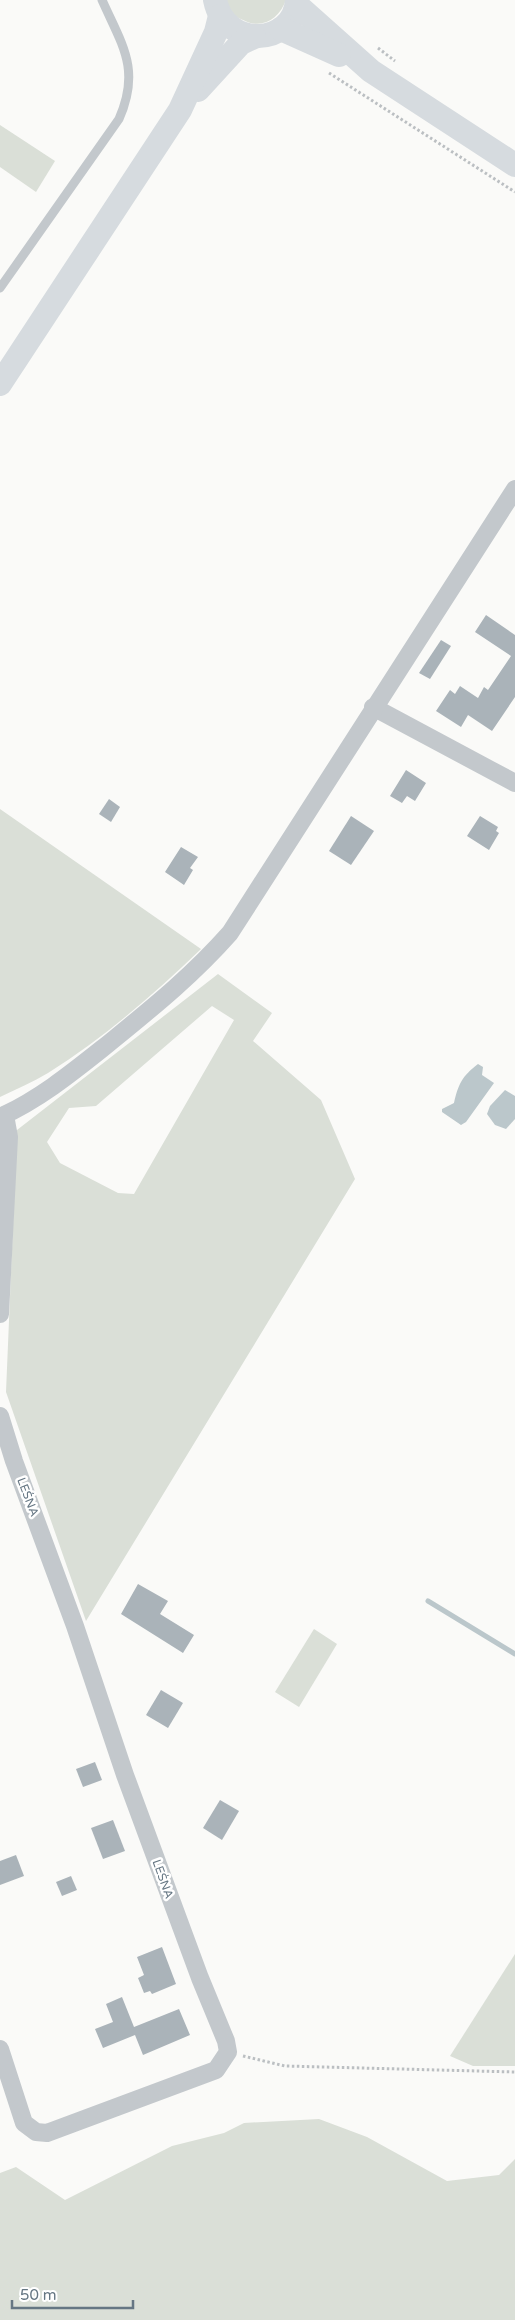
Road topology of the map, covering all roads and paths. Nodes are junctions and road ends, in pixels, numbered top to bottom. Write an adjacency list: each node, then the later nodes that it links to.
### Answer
1 (102, 0): 11 (lane)
2 (297, 3): 4 (main road); 6 (main road)
3 (218, 8): 5 (main road); 8 (main road)
4 (281, 29): 5 (main road); 6 (main road)
5 (254, 37): 8 (main road)
6 (371, 71): 9 (main road)
7 (327, 72): 10 (path)
8 (180, 110): 12 (main road)
9 (515, 165)
10 (515, 192)
11 (0, 288)
12 (0, 384)
13 (515, 489): 14 (street)
14 (373, 707): 15 (street); 16 (street)
15 (515, 783)
16 (2, 1116): 17 (street)
17 (0, 1314)
18 (0, 1416): 20 (street, LEŚNA)
19 (0, 2049): 20 (street)
20 (228, 2052): 21 (path)
21 (515, 2072)

